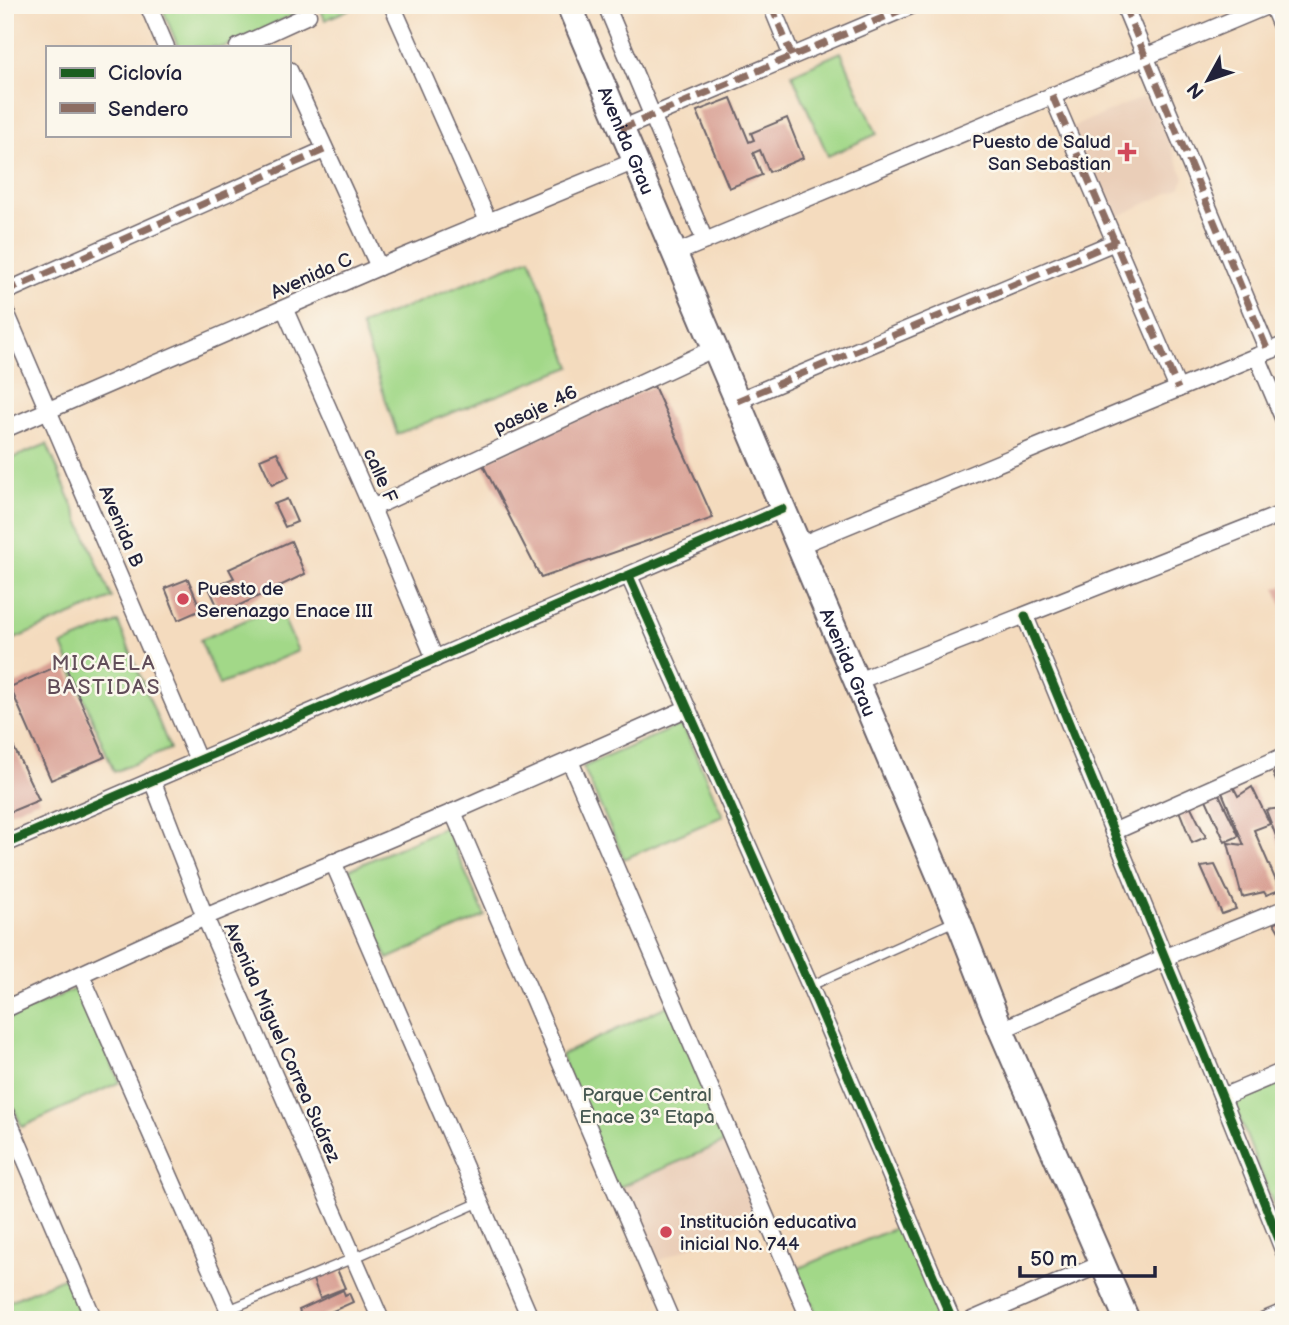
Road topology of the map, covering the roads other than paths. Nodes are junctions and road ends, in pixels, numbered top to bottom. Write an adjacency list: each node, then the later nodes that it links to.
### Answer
1 (148, 5): 12 (street)
2 (392, 5): 23 (street)
3 (569, 5): 20 (main road, Avenida Grau)
4 (606, 5): 19 (street, Avenida Grau)
5 (771, 5): 15 (street)
6 (1124, 5): 16 (street)
7 (1271, 5): 11 (street); 16 (street)
8 (908, 6): 15 (street)
9 (308, 15): 10 (street)
10 (272, 32): 13 (street); 14 (street)
11 (1284, 33)
12 (166, 46)
13 (240, 46)
14 (279, 46)
15 (792, 56): 19 (street)
16 (1147, 58): 18 (street); 32 (street)
17 (290, 72): 21 (street)
18 (1052, 95): 24 (street); 25 (street)
19 (652, 116): 20 (street); 24 (street, Avenida Grau)
20 (621, 128): 22 (main road, Avenida Grau)
21 (324, 150): 27 (street); 28 (street)
22 (635, 161): 23 (street, Avenida C); 26 (main road, Avenida Grau)
23 (488, 221): 27 (street, Avenida C)
24 (705, 241): 26 (street)
25 (1115, 242): 33 (street); 34 (street)
26 (674, 254): 31 (main road, Avenida Grau)
27 (379, 267): 30 (street, Avenida C)
28 (5, 292)
29 (5, 310): 35 (street, Avenida B)
30 (285, 310): 35 (street, Avenida C); 38 (street, calle F)
31 (715, 348): 34 (main road, Avenida Grau); 38 (street, pasaje .46)
32 (1270, 351): 33 (street); 36 (street)
33 (1178, 389): 41 (street)
34 (737, 401): 39 (main road, Avenida Grau)
35 (50, 410): 37 (street, Avenida C); 48 (street, Avenida B)
36 (1284, 420)
37 (5, 429)
38 (373, 508): 44 (street, calle F)
39 (782, 509): 41 (main road, Avenida Grau); 42 (street)
40 (1284, 513): 43 (street)
41 (798, 546): 45 (main road, Avenida Grau)
42 (629, 576): 44 (street); 46 (street)
43 (1024, 616): 45 (street); 52 (street)
44 (435, 659): 48 (street)
45 (855, 682): 57 (main road, Avenida Grau)
46 (688, 708): 49 (street); 60 (street)
47 (1284, 756): 52 (street)
48 (198, 760): 50 (street)
49 (570, 761): 51 (street); 76 (street)
50 (152, 780): 53 (street); 56 (street, Avenida Miguel Correa Suárez)
51 (453, 812): 54 (street); 75 (street)
52 (1112, 832): 58 (street)
53 (5, 844)
54 (332, 862): 56 (street); 66 (street)
55 (1284, 909): 58 (street)
56 (205, 917): 59 (street); 68 (street, Avenida Miguel Correa Suárez)
57 (958, 920): 60 (lane); 62 (main road, Avenida Grau)
58 (1163, 958): 62 (street); 64 (street)
59 (81, 975): 61 (street); 71 (street)
60 (810, 986): 77 (street)
61 (5, 1009)
62 (1002, 1030): 69 (main road, Avenida Grau)
63 (1284, 1071): 64 (street)
64 (1222, 1097): 67 (street)
65 (5, 1112): 72 (street)
66 (480, 1202): 68 (lane); 74 (street)
67 (1284, 1252)
68 (354, 1258): 71 (lane); 73 (street, Avenida Miguel Correa Suárez)
69 (1101, 1264): 78 (street); 79 (main road, Avenida Grau)
70 (1284, 1312): 80 (street)
71 (230, 1315)
72 (94, 1320)
73 (381, 1320)
74 (531, 1320)
75 (671, 1320)
76 (810, 1320)
77 (952, 1320)
78 (972, 1320)
79 (1127, 1320)
80 (1265, 1320)

